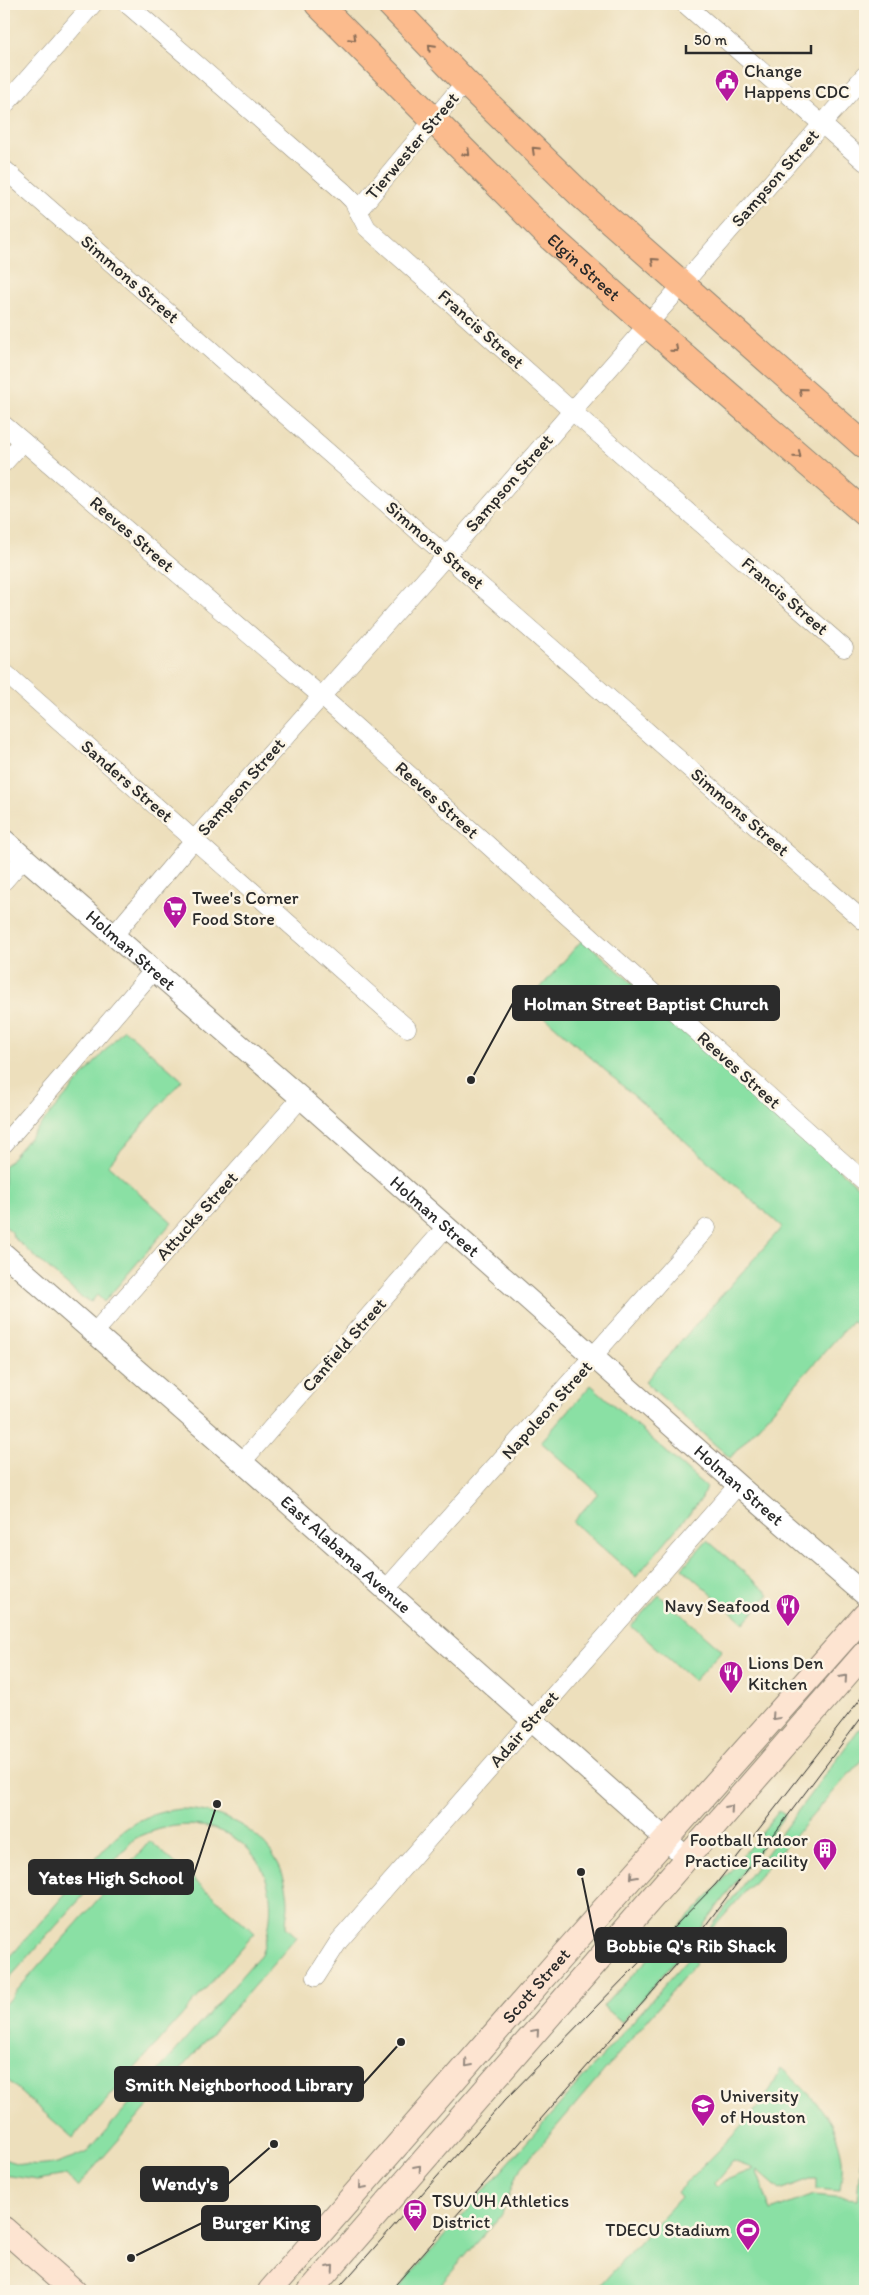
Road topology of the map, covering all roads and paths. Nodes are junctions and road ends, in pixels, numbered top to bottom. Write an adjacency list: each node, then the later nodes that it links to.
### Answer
1 (93, 4): 8 (street)
2 (127, 4): 13 (street, Francis Street)
3 (318, 4): 9 (main road, Elgin Street, one-way to 9)
4 (390, 4): 7 (main road, one-way to 4)
5 (685, 4): 10 (street)
6 (865, 76): 10 (street, Sampson Street)
7 (465, 82): 9 (street, Tierwester Street); 14 (main road, one-way to 7)
8 (4, 106)
9 (434, 119): 13 (street, Tierwester Street); 15 (main road, Elgin Street, one-way to 15)
10 (823, 124): 11 (street); 14 (street, Sampson Street)
11 (865, 162)
12 (4, 169): 22 (street, Simmons Street)
13 (358, 211): 16 (street, Francis Street)
14 (681, 285): 15 (street, Sampson Street); 19 (main road, one-way to 14)
15 (647, 324): 16 (street, Sampson Street); 21 (main road, Elgin Street, one-way to 21)
16 (572, 411): 22 (street, Sampson Street); 23 (street, Francis Street)
17 (4, 425): 18 (street, Reeves Street)
18 (23, 442): 20 (street); 25 (street, Reeves Street)
19 (865, 446)
20 (4, 463)
21 (865, 513)
22 (446, 556): 25 (street, Sampson Street); 30 (street, Simmons Street)
23 (844, 648)
24 (4, 672): 27 (street, Sanders Street)
25 (321, 696): 27 (street, Sampson Street); 36 (street, Reeves Street)
26 (4, 840): 28 (street, Holman Street)
27 (194, 840): 31 (street, Sampson Street); 33 (street, Sanders Street)
28 (24, 858): 29 (street); 31 (street, Holman Street)
29 (4, 881)
30 (865, 922)
31 (114, 936): 32 (street, Holman Street)
32 (153, 972): 34 (street, Holman Street); 35 (street)
33 (407, 1028)
34 (301, 1098): 37 (street, Holman Street); 40 (street, Attucks Street)
35 (4, 1144)
36 (865, 1182)
37 (446, 1227): 41 (street, Holman Street); 42 (street, Canfield Street)
38 (707, 1228): 41 (street, Napoleon Street)
39 (4, 1254): 40 (street, East Alabama Avenue)
40 (93, 1334): 42 (street, East Alabama Avenue)
41 (594, 1357): 43 (street, Holman Street); 44 (street, Napoleon Street)
42 (242, 1462): 44 (street, East Alabama Avenue)
43 (738, 1485): 45 (street, Holman Street); 48 (street, Adair Street)
44 (384, 1590): 48 (street, East Alabama Avenue)
45 (865, 1595)
46 (865, 1615): 49 (main road, Scott Street, one-way to 49)
47 (865, 1653): 50 (main road, Scott Street, one-way to 47)
48 (531, 1720): 49 (street, East Alabama Avenue); 51 (street, Adair Street)
49 (666, 1839): 50 (street, East Alabama Avenue); 52 (main road, Scott Street, one-way to 52)
50 (687, 1858): 53 (main road, Scott Street, one-way to 50)
51 (316, 1977)
52 (496, 2032): 53 (main road); 54 (main road, Scott Street, one-way to 54)
53 (518, 2053): 56 (main road, Scott Street, one-way to 53)
54 (328, 2224): 56 (main road); 58 (main road, Scott Street)
55 (4, 2229): 57 (main road)
56 (351, 2244): 59 (main road, Scott Street, one-way to 56)
57 (74, 2291)
58 (270, 2291)
59 (310, 2291)

